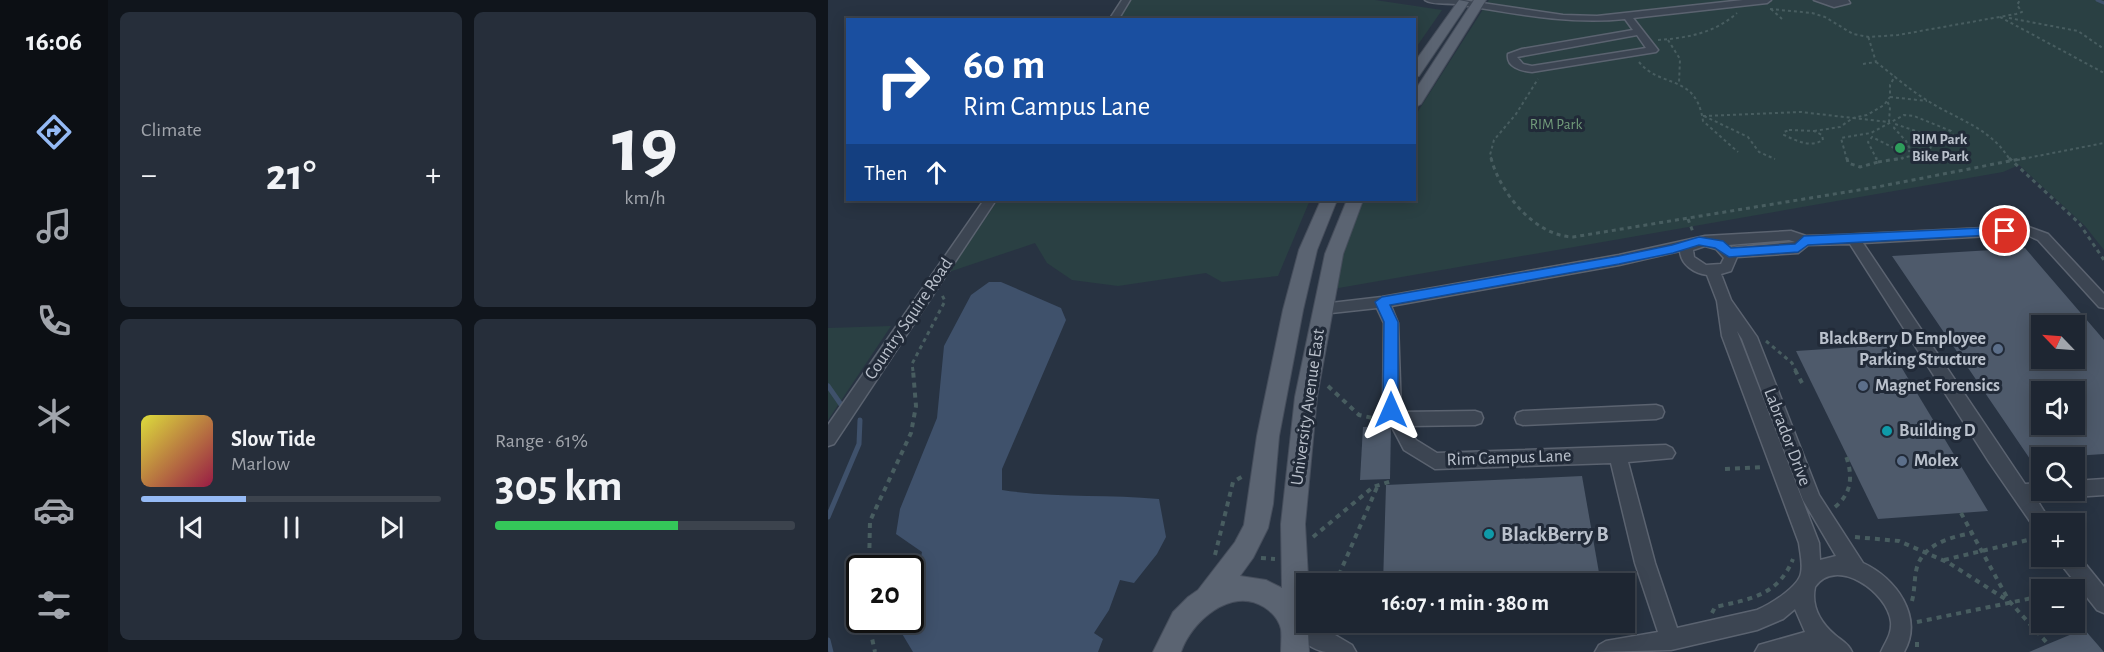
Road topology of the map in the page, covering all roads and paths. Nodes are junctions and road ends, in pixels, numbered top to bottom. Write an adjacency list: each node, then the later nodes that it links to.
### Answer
1 (1126, 0): 12 (street)
2 (1429, 0): 7 (street)
3 (1767, 0): 11 (street)
4 (1818, 0): 5 (street)
5 (1844, 0)
6 (2020, 0): 10 (path)
7 (1464, 2): 11 (street); 22 (main road); 27 (main road)
8 (1760, 9): 14 (path)
9 (1739, 12): 15 (path)
10 (1999, 16): 14 (path); 17 (path); 23 (path)
11 (1628, 17): 13 (street)
12 (1114, 18)
13 (1640, 32): 16 (street); 21 (street)
14 (1868, 36): 19 (path)
15 (1667, 39): 16 (path); 25 (path)
16 (1647, 41): 18 (street)
17 (2104, 49)
18 (1633, 53): 21 (street); 25 (path)
19 (1876, 62): 20 (path); 24 (path)
20 (1863, 64)
21 (1545, 67): 50 (path)
22 (1416, 70)
23 (2104, 73)
24 (1895, 76): 26 (path); 29 (path)
25 (1679, 83): 30 (path)
26 (1890, 97): 28 (path); 29 (path)
27 (1416, 100)
28 (1887, 101): 31 (path); 32 (path)
29 (1929, 101): 45 (path)
30 (1703, 116): 31 (path); 41 (path); 44 (path)
31 (1853, 118): 32 (path); 35 (path)
32 (1889, 122): 33 (path); 36 (path); 38 (path)
33 (1895, 124): 38 (path); 42 (path)
34 (1814, 131): 35 (path); 39 (path); 39 (path)
35 (1823, 131): 39 (path)
36 (1867, 133): 37 (path); 46 (path)
37 (1872, 137): 42 (path); 46 (path)
38 (1945, 139): 43 (path)
39 (1823, 140)
40 (2104, 143): 45 (path)
41 (1738, 152)
42 (1909, 152): 43 (path)
43 (1915, 157): 46 (path)
44 (1775, 159)
45 (2010, 160): 50 (path); 56 (path)
46 (1878, 162)
47 (989, 201): 58 (street, Country Squire Road)
48 (1329, 201): 102 (main road, University Avenue East)
49 (1355, 201): 62 (main road, University Avenue East)
50 (1688, 219): 51 (path)
51 (1691, 239): 54 (street); 57 (street); 60 (street)
52 (1854, 240): 53 (street); 61 (street); 82 (street)
53 (1804, 241): 54 (street); 55 (street)
54 (1711, 242): 55 (street)
55 (1729, 253): 57 (street)
56 (2104, 260)
57 (1713, 272): 59 (street, Labrador Drive)
58 (926, 295): 70 (street, Country Squire Road); 94 (path)
59 (1724, 301): 99 (street, Labrador Drive); 101 (street, Labrador Drive)
60 (1382, 302): 62 (street); 69 (street, Rim Campus Lane)
61 (2104, 303)
62 (1322, 309): 108 (main road, University Avenue East)
63 (1761, 340): 64 (path)
64 (1802, 382)
65 (1328, 386): 69 (path)
66 (1656, 412): 67 (street)
67 (1523, 417)
68 (1475, 418): 69 (street)
69 (1392, 420): 72 (street, Rim Campus Lane)
70 (828, 439)
71 (1666, 453): 72 (street, Rim Campus Lane)
72 (1618, 455): 111 (street)
73 (1846, 456): 83 (path)
74 (1765, 467): 75 (path)
75 (1725, 469)
76 (1392, 481): 78 (path)
77 (1233, 482): 95 (path)
78 (1378, 485): 88 (path); 100 (path)
79 (2104, 487): 80 (street)
80 (2085, 488)
81 (2031, 492): 82 (street)
82 (2021, 493): 85 (street)
83 (1831, 510)
84 (1961, 513): 86 (path)
85 (2035, 513)
86 (1972, 533): 90 (path); 91 (path)
87 (1850, 537): 90 (path)
88 (1310, 539)
89 (2031, 539): 91 (path)
90 (1927, 551): 97 (path); 106 (path)
91 (1982, 551): 97 (path); 104 (path)
92 (1253, 554): 96 (path)
93 (1793, 554): 107 (path)
94 (869, 555)
95 (1215, 557)
96 (1283, 557)
97 (1944, 560): 104 (path)
98 (2076, 567): 105 (street)
99 (1856, 570): 101 (street); 113 (street)
100 (1340, 573)
101 (1808, 582): 111 (street); 114 (street, Labrador Drive)
102 (1208, 598): 108 (main road); 116 (main road)
103 (2031, 598): 104 (path)
104 (2010, 602): 109 (path); 112 (path)
105 (2104, 603)
106 (1910, 605)
107 (1715, 607)
108 (1293, 619): 117 (main road, University Avenue East); 118 (street)
109 (1916, 622)
110 (871, 633): 115 (path)
111 (1671, 640): 119 (street)
112 (2048, 644)
113 (1896, 650)
114 (1840, 651): 120 (street)
115 (875, 652)
116 (1167, 652)
117 (1295, 652)
118 (1345, 652)
119 (1606, 652)
120 (1766, 652)

